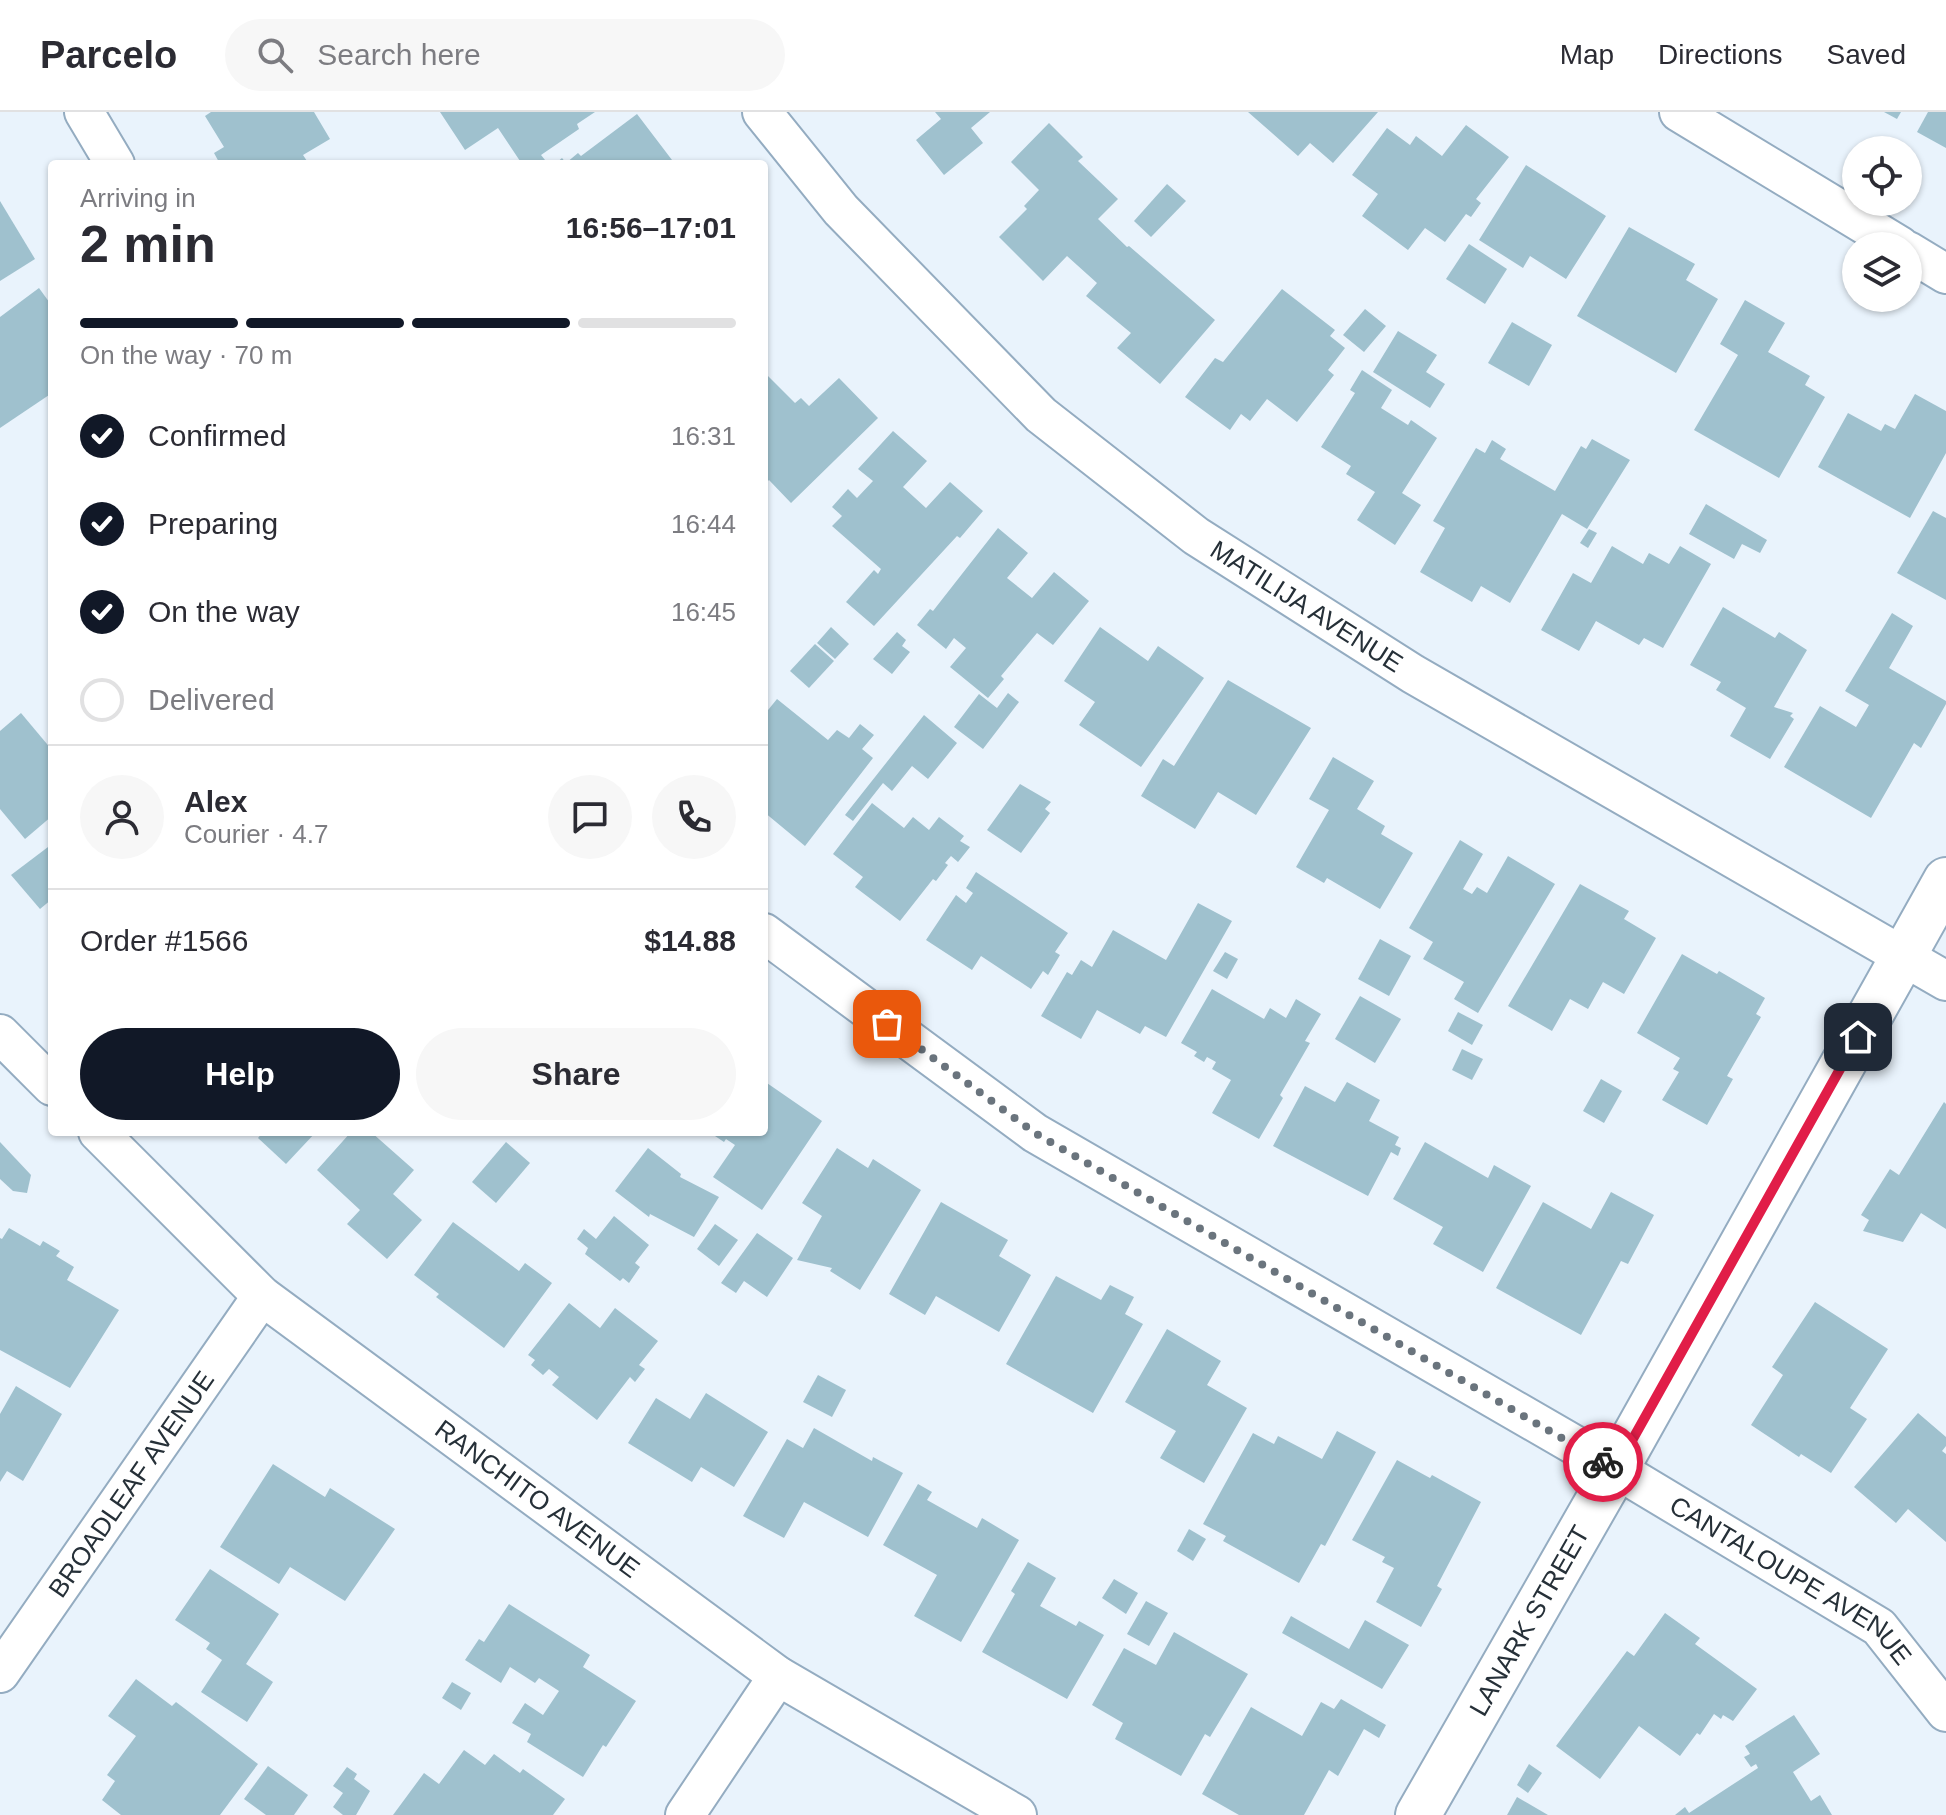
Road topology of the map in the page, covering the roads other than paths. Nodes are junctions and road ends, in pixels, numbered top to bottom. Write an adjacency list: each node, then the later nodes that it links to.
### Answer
1 (84, 112): 4 (street)
2 (762, 112): 10 (street, MATILIJA AVENUE)
3 (1679, 112): 5 (street)
4 (113, 160)
5 (1877, 232)
6 (1922, 259): 7 (street)
7 (1946, 274)
8 (1946, 880): 10 (street, LANARK STREET)
9 (768, 936): 16 (street, CANTALOUPE AVENUE)
10 (1903, 956): 11 (street, MATILIJA AVENUE); 16 (street, LANARK STREET)
11 (1946, 981)
12 (0, 1034): 13 (street)
13 (48, 1082)
14 (102, 1136): 15 (street, RANCHITO AVENUE)
15 (262, 1296): 17 (street, BROADLEAF AVENUE); 18 (street, RANCHITO AVENUE)
16 (1616, 1469): 19 (street, CANTALOUPE AVENUE); 22 (street, LANARK STREET)
17 (0, 1673)
18 (778, 1676): 20 (street); 21 (street, RANCHITO AVENUE)
19 (1946, 1712)
20 (685, 1815)
21 (1017, 1815)
22 (1418, 1815)

